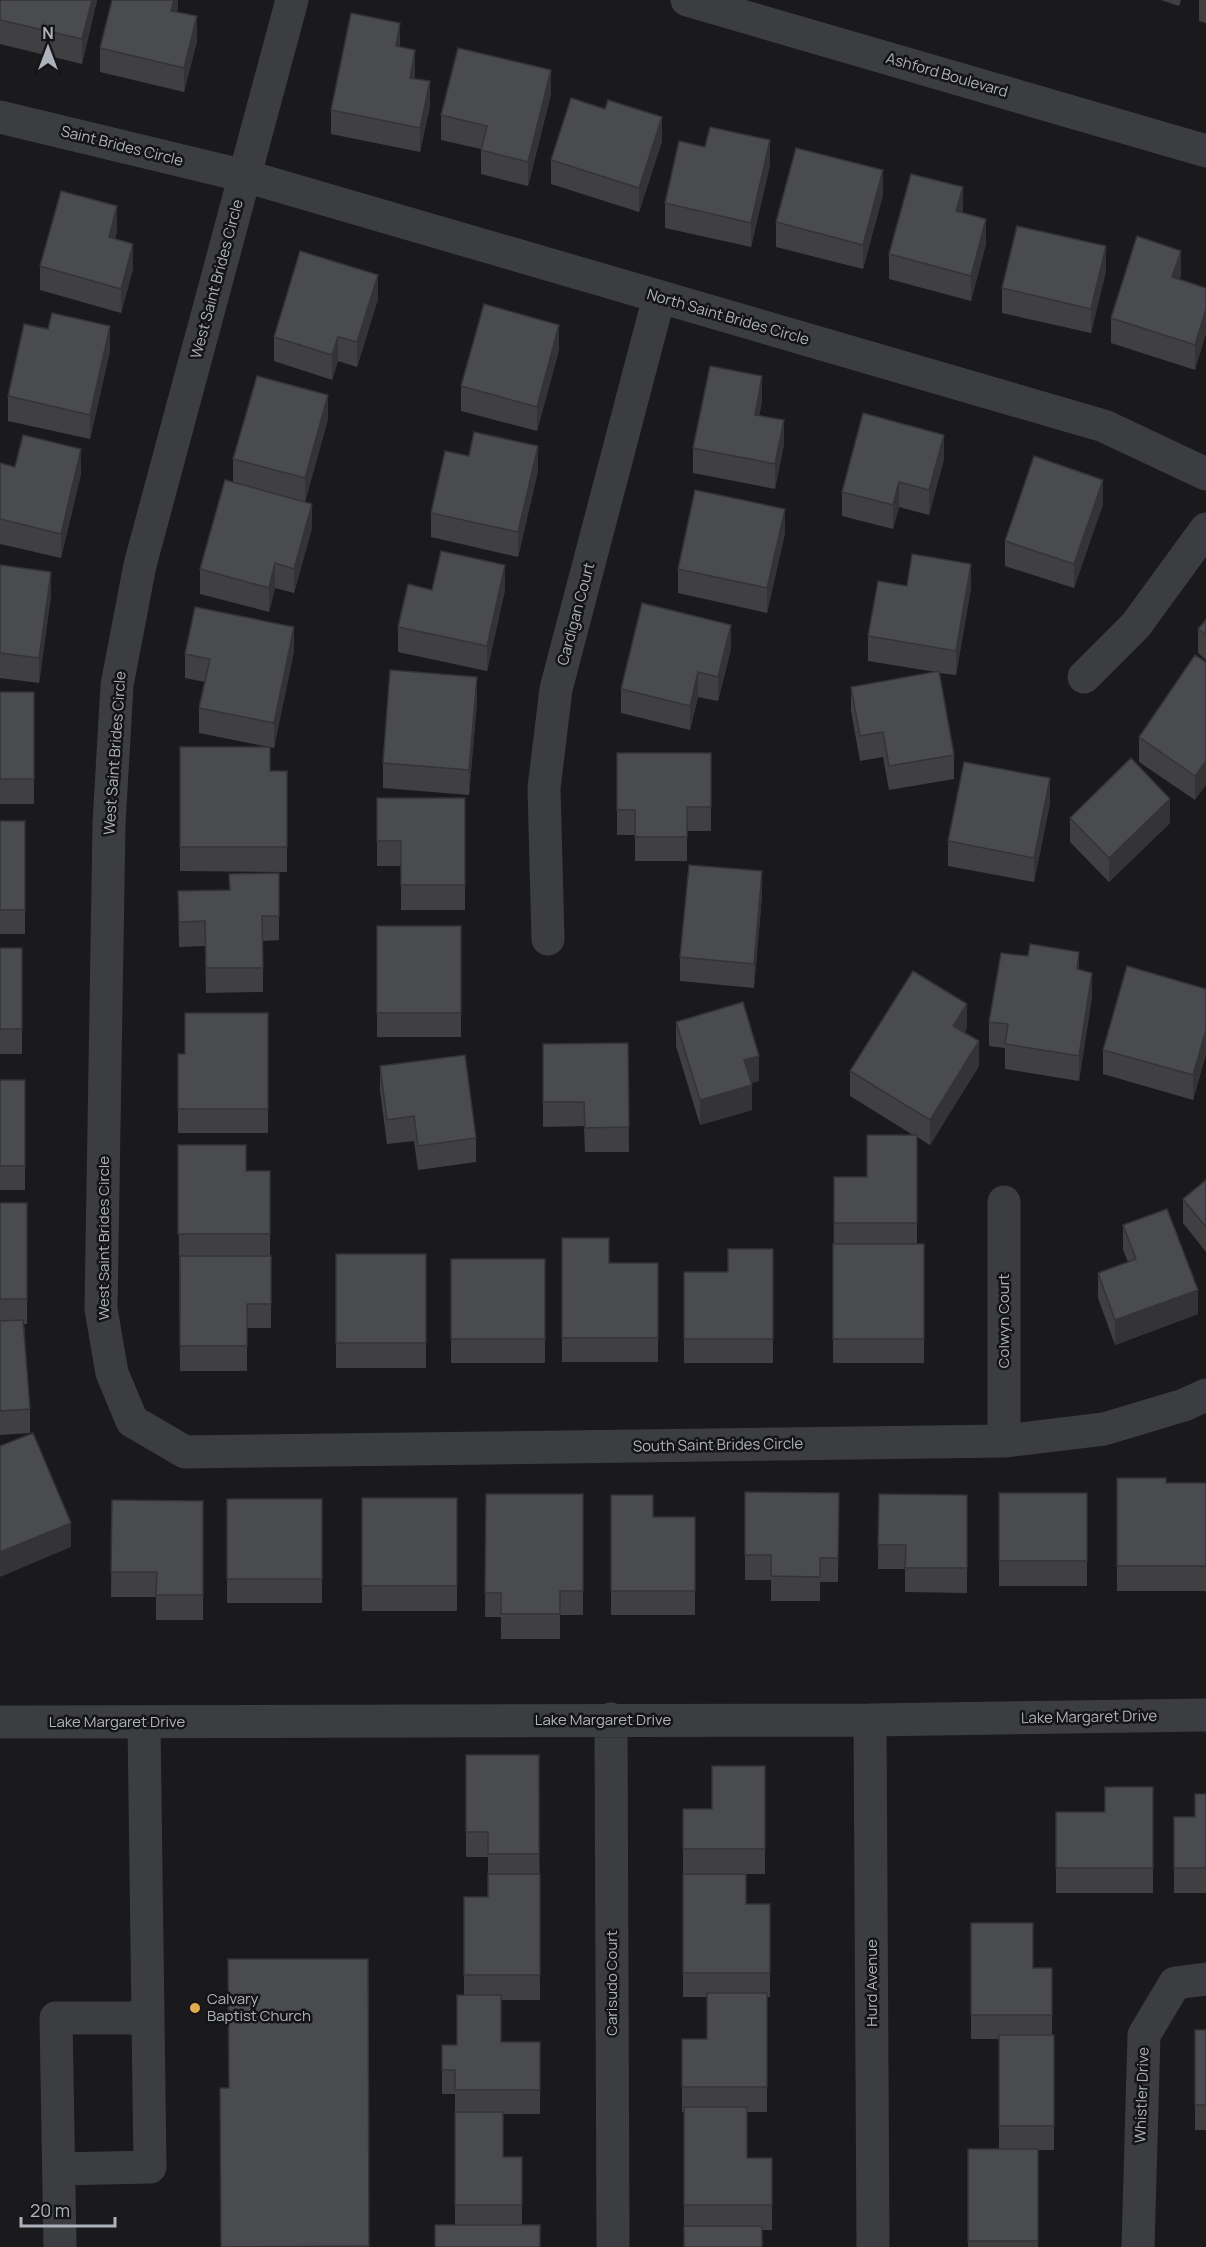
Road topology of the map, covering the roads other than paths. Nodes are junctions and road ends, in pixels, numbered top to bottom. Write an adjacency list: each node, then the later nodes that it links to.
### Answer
1 (292, 0): 5 (street, West Saint Brides Circle)
2 (687, 0): 4 (street, Ashford Boulevard)
3 (0, 117): 5 (street, Saint Brides Circle)
4 (1206, 151)
5 (245, 176): 6 (street, North Saint Brides Circle); 14 (street, West Saint Brides Circle)
6 (659, 297): 7 (street, North Saint Brides Circle); 10 (street, Cardigan Court)
7 (1206, 474)
8 (1206, 529): 9 (street)
9 (1084, 677)
10 (548, 939)
11 (1004, 1202): 13 (street, Colwyn Court)
12 (1206, 1395): 13 (street, South Saint Brides Circle)
13 (1004, 1441): 14 (street, South Saint Brides Circle)
14 (225, 1452)
15 (1206, 1715): 17 (street, Lake Margaret Drive)
16 (611, 1719): 17 (street, Lake Margaret Drive); 19 (street, Lake Margaret Drive); 24 (street, Carisudo Court)
17 (870, 1720): 25 (street, Hurd Avenue)
18 (0, 1722): 19 (street, Lake Margaret Drive)
19 (144, 1722): 21 (street)
20 (1206, 1979): 26 (street, Whistler Drive)
21 (148, 2018): 22 (street); 22 (street)
22 (59, 2169): 23 (street)
23 (60, 2247)
24 (613, 2247)
25 (873, 2247)
26 (1138, 2247)

